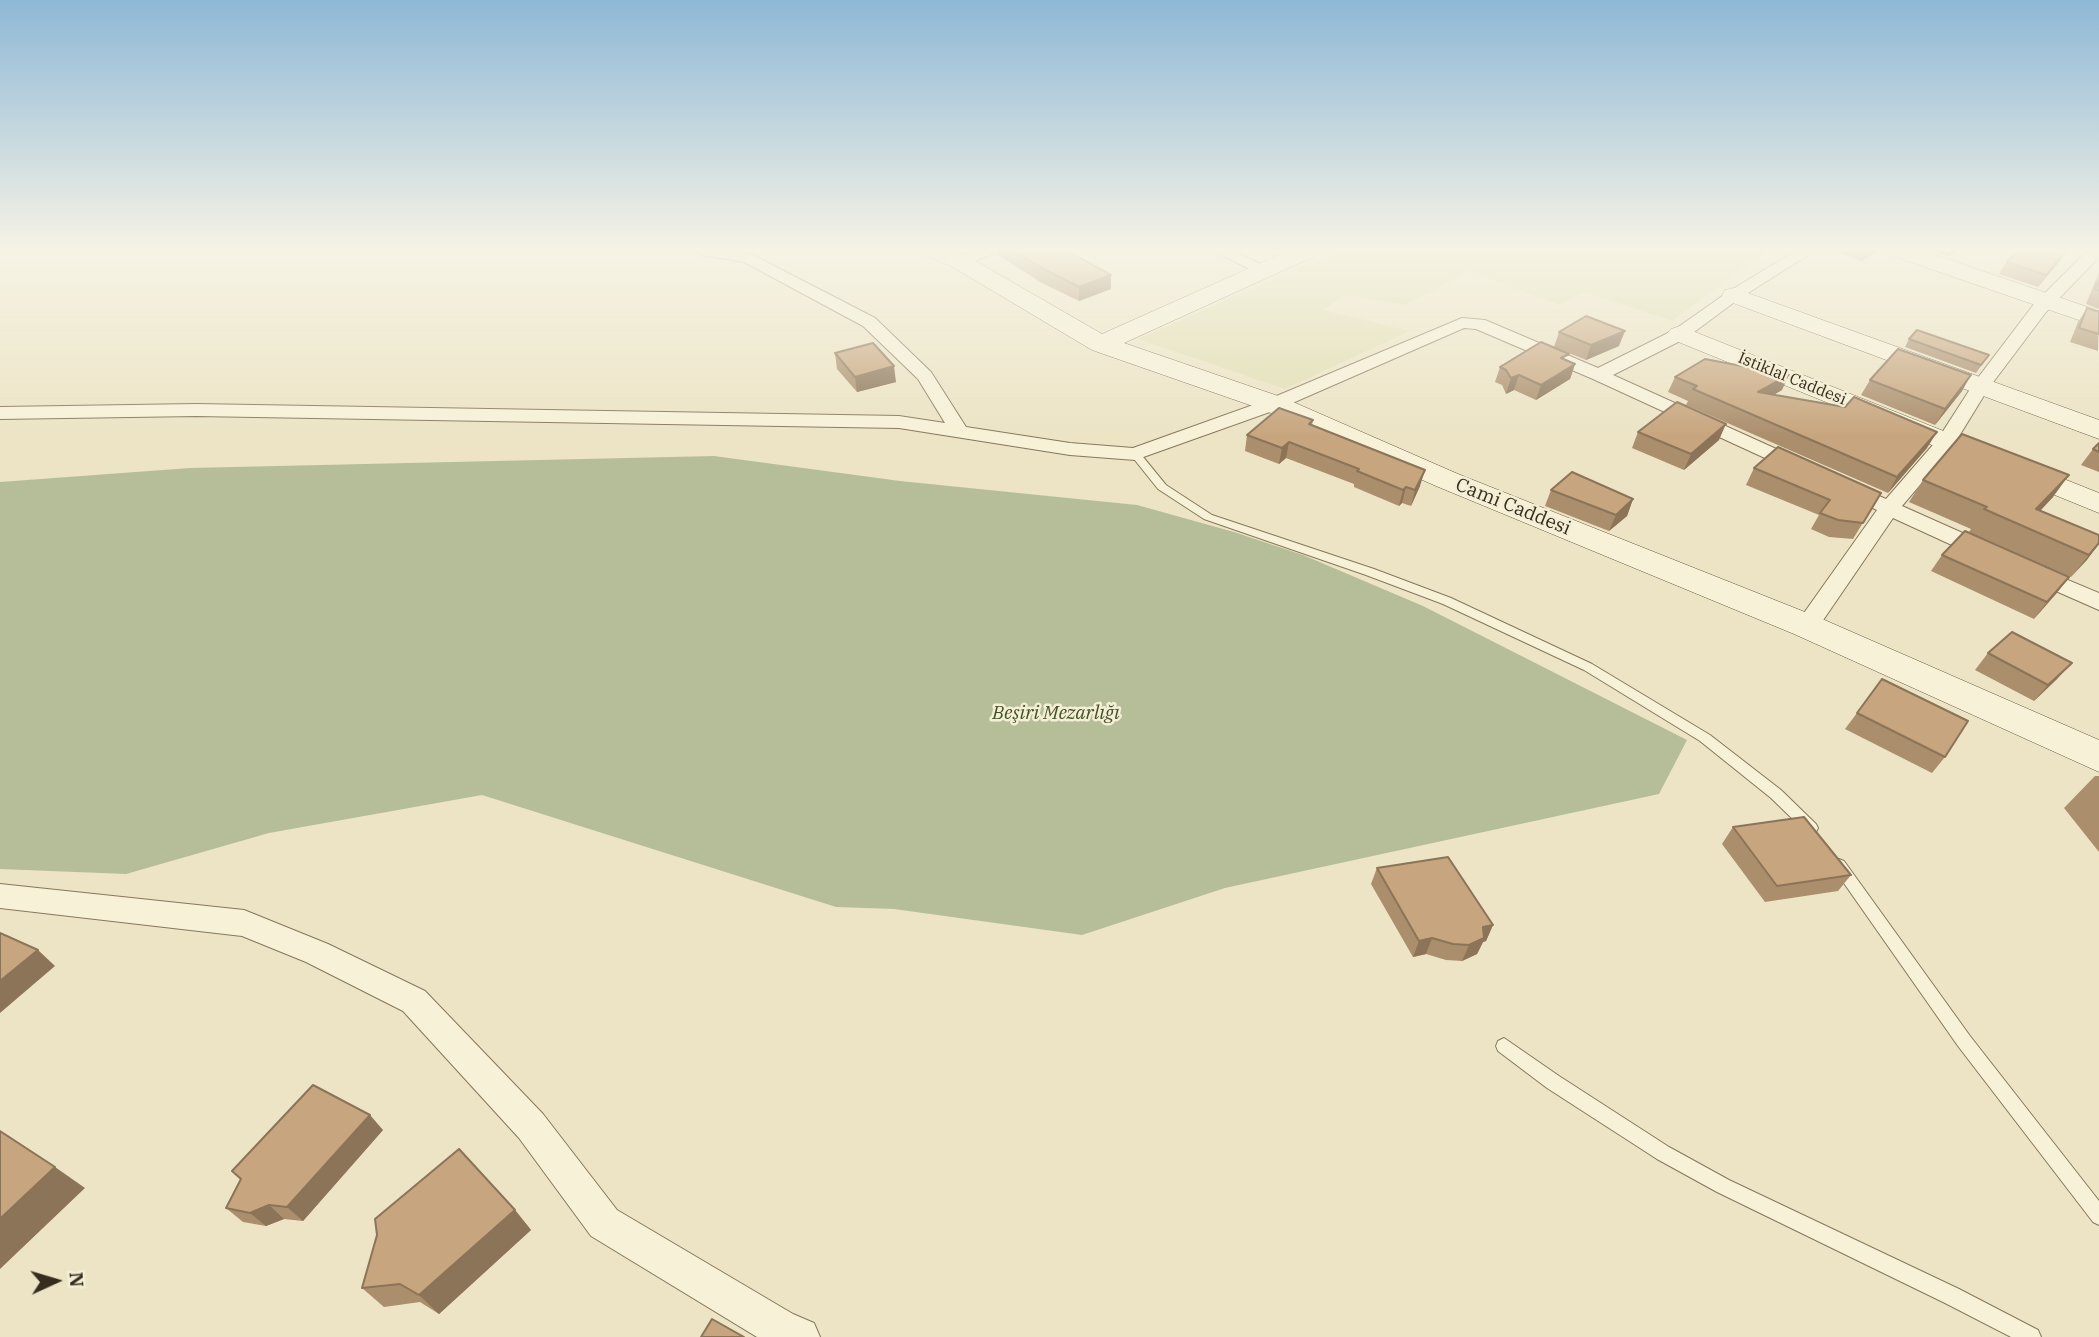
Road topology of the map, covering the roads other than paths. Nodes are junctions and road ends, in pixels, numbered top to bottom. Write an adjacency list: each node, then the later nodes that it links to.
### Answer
1 (851, 312): 16 (street)
2 (1045, 312): 10 (street, Cami Caddesi)
3 (1171, 312): 10 (street)
4 (1710, 312): 9 (street)
5 (1781, 312): 12 (street)
6 (2040, 312): 12 (street)
7 (2081, 312): 8 (street)
8 (2099, 319)
9 (1680, 334): 11 (street); 17 (street, İstiklal Caddesi)
10 (1101, 344): 13 (street, Cami Caddesi)
11 (1599, 375): 13 (street); 20 (street)
12 (1980, 387): 15 (street); 17 (street)
13 (1274, 404): 18 (street); 22 (street, Cami Caddesi)
14 (0, 414): 16 (street)
15 (2099, 430)
16 (959, 431): 18 (street)
17 (1947, 442): 19 (street, İstiklal Caddesi); 20 (street)
18 (1135, 453): 26 (lane)
19 (2099, 504)
20 (1889, 508): 21 (street); 22 (street)
21 (2099, 602)
22 (1807, 626): 23 (street, Cami Caddesi)
23 (2099, 757)
24 (0, 896): 27 (street)
25 (1504, 1046): 28 (lane)
26 (2099, 1216)
27 (800, 1337)
28 (2031, 1337)

